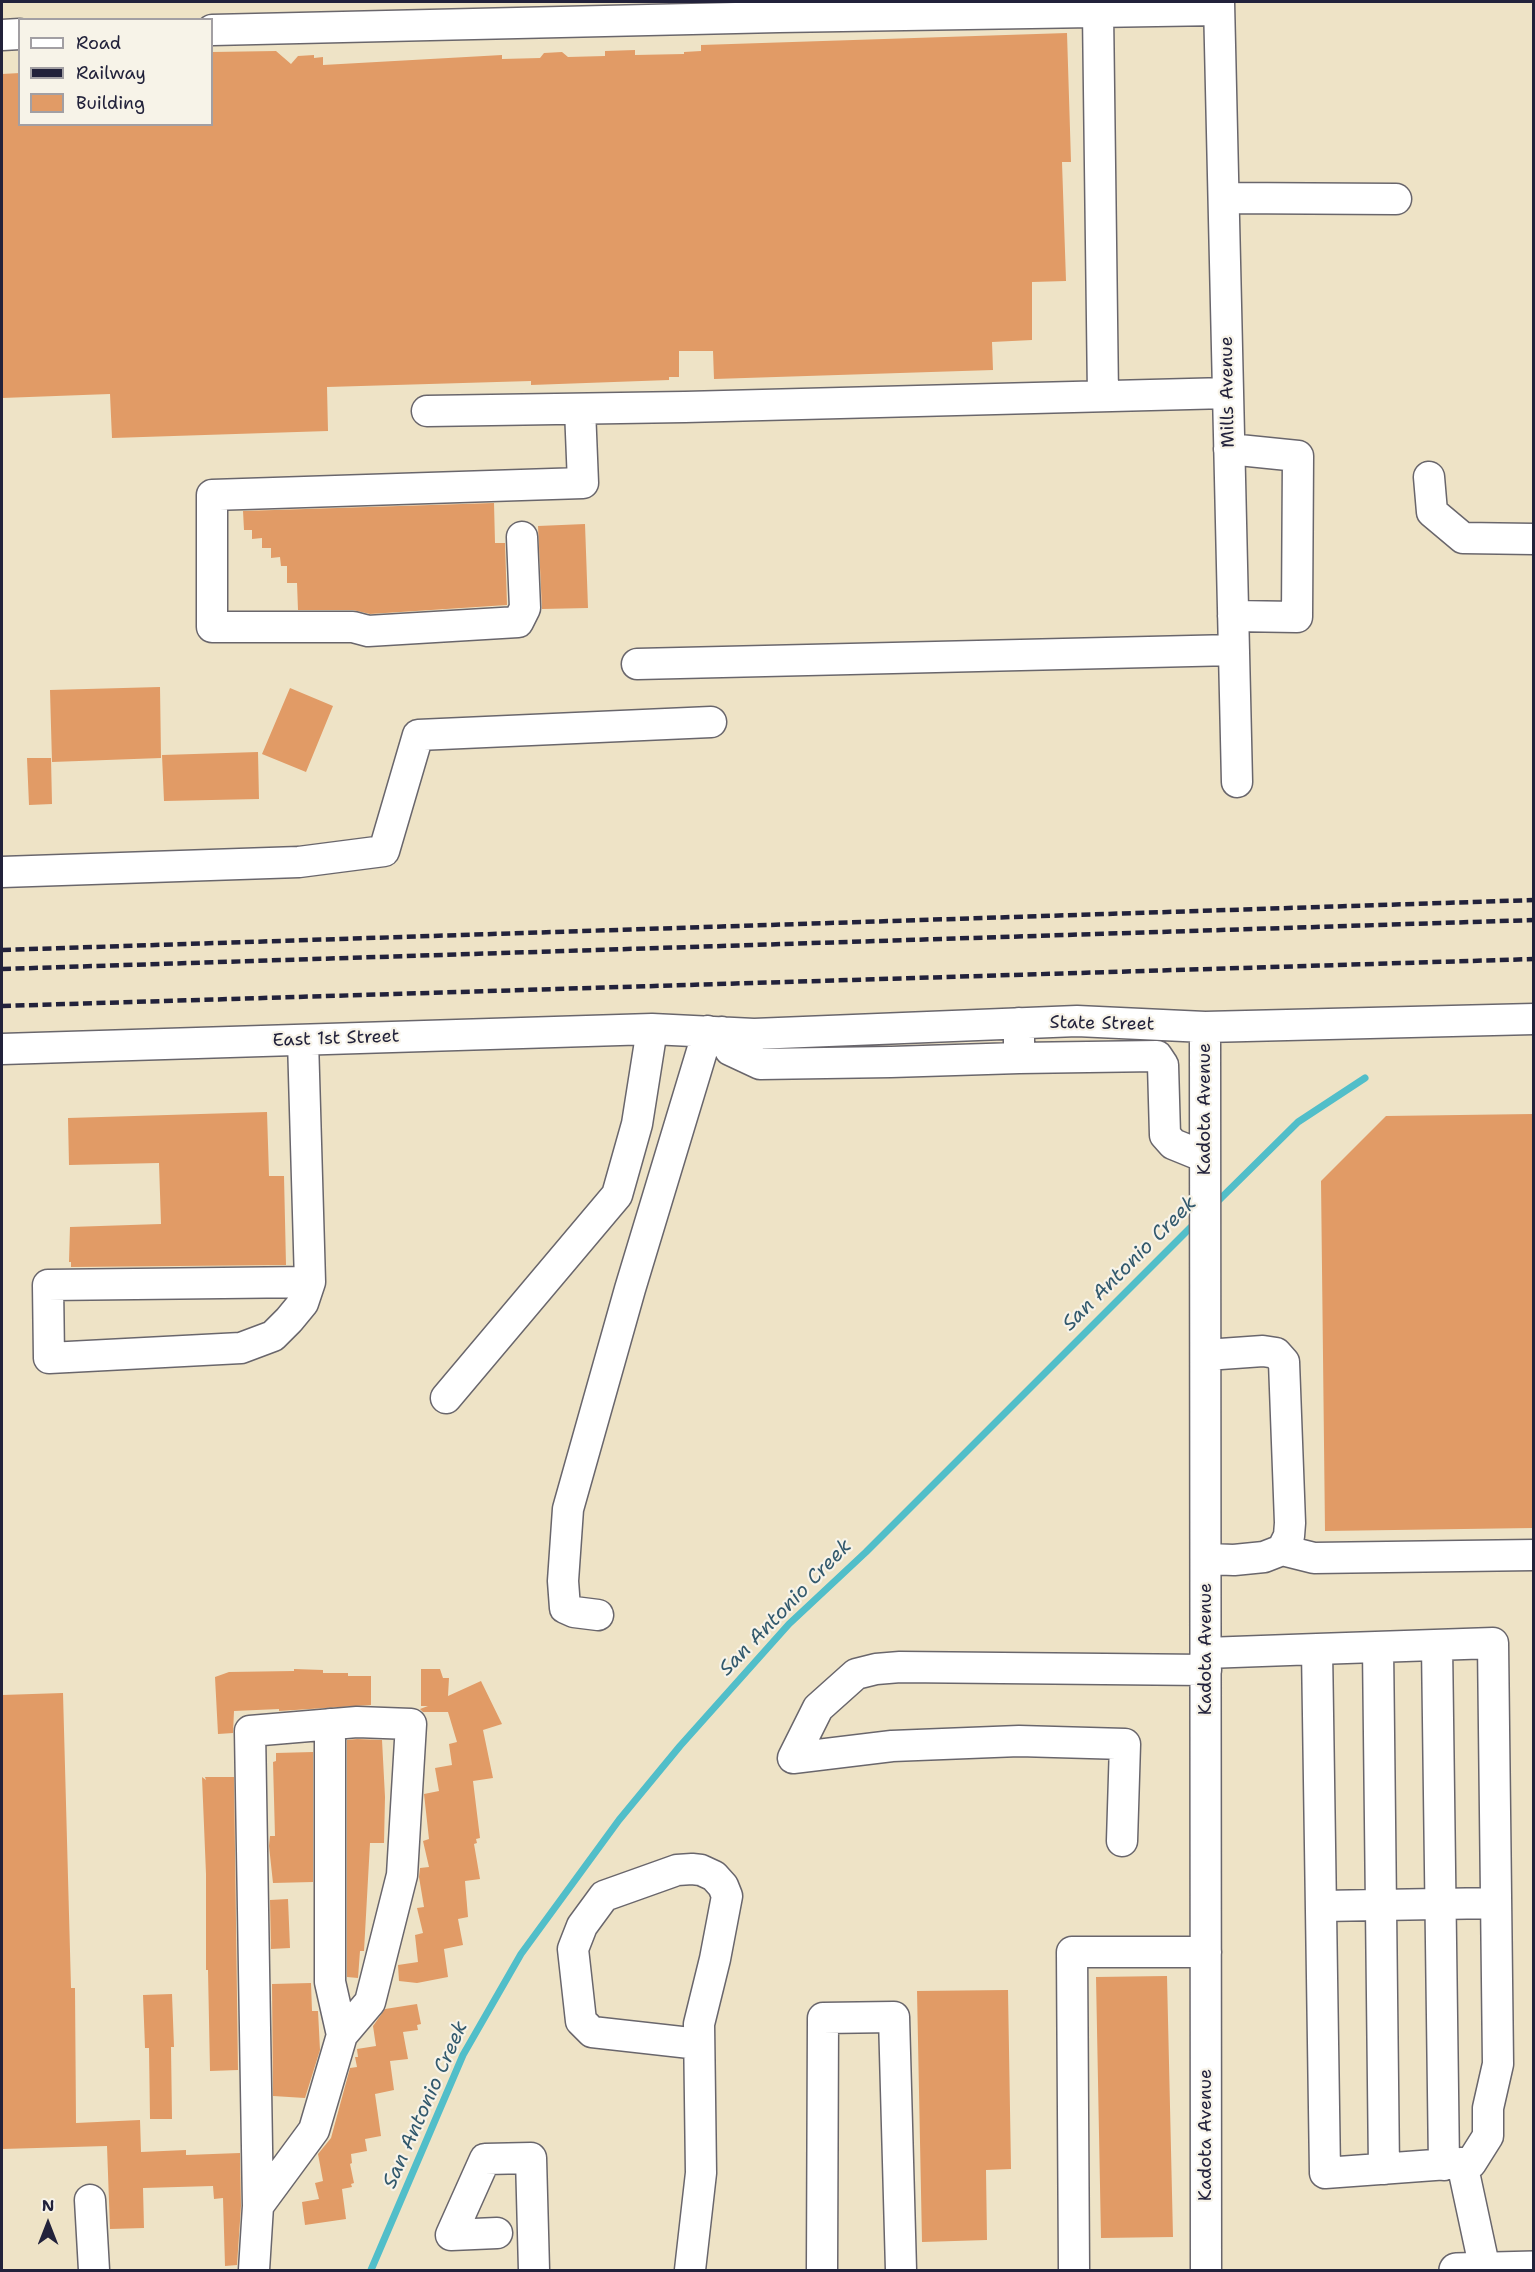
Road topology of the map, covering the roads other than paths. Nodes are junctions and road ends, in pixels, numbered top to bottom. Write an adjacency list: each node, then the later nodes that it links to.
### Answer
1 (1153, 6): 2 (street); 6 (street)
2 (1219, 6): 12 (street, Mills Avenue)
3 (778, 9): 5 (street); 6 (street)
4 (657, 10): 5 (street); 7 (street)
5 (714, 10)
6 (1098, 12): 15 (street)
7 (348, 14): 8 (street)
8 (301, 15): 9 (street)
9 (213, 30)
10 (18, 34): 11 (street)
11 (2, 35)
12 (1224, 198): 13 (street); 14 (street, Mills Avenue)
13 (1396, 199)
14 (1228, 393): 15 (street); 18 (street, Mills Avenue)
15 (1103, 396): 16 (street)
16 (580, 409): 17 (street); 20 (street)
17 (427, 411)
18 (1229, 449): 22 (street, Mills Avenue); 22 (street)
19 (1429, 477): 21 (street)
20 (522, 537)
21 (1533, 539)
22 (1233, 616): 23 (street, Mills Avenue)
23 (1234, 650): 24 (street); 26 (street, Mills Avenue)
24 (637, 664)
25 (711, 722): 27 (street)
26 (1237, 782)
27 (2, 872)
28 (1533, 1019): 30 (street, State Street)
29 (1019, 1023): 30 (street, State Street); 31 (street, State Street); 37 (street)
30 (1205, 1027): 40 (street, Kadota Avenue)
31 (890, 1028): 34 (street, State Street); 38 (street)
32 (661, 1029): 33 (street, State Street); 35 (street, East 1st Street); 43 (street)
33 (715, 1031): 34 (street, State Street); 39 (street); 47 (street)
34 (822, 1031): 39 (street)
35 (303, 1040): 36 (street, East 1st Street); 41 (street)
36 (2, 1049)
37 (1019, 1058): 38 (street); 40 (street)
38 (891, 1062): 39 (street)
39 (823, 1063)
40 (1205, 1157): 42 (street, Kadota Avenue)
41 (310, 1282): 41 (street)
42 (1206, 1354): 44 (street); 46 (street, Kadota Avenue)
43 (446, 1398)
44 (1282, 1550): 45 (street); 46 (street)
45 (1533, 1554)
46 (1206, 1559): 51 (street, Kadota Avenue)
47 (598, 1615)
48 (1437, 1645): 49 (street); 54 (street); 55 (street)
49 (1378, 1647): 50 (street); 56 (street)
50 (1317, 1649): 51 (street); 57 (street)
51 (1206, 1661): 53 (street); 58 (street, Kadota Avenue)
52 (330, 1724): 59 (street); 59 (street); 64 (street)
53 (1122, 1841)
54 (1440, 1903): 55 (street); 56 (street); 61 (street)
55 (1496, 1903): 61 (street)
56 (1381, 1904): 57 (street); 62 (street)
57 (1321, 1906): 62 (street)
58 (1206, 1952): 74 (street); 75 (street, Kadota Avenue)
59 (342, 2035): 64 (street)
60 (699, 2044): 60 (street); 71 (street)
61 (1453, 2164): 62 (street); 67 (street)
62 (1384, 2169)
63 (90, 2200): 68 (street)
64 (258, 2206): 69 (street)
65 (497, 2233): 70 (street)
66 (1533, 2268): 67 (main road)
67 (1471, 2270)
68 (94, 2271)
69 (255, 2271)
70 (534, 2271)
71 (690, 2271)
72 (822, 2271): 73 (street)
73 (901, 2271)
74 (1074, 2271)
75 (1206, 2271)

